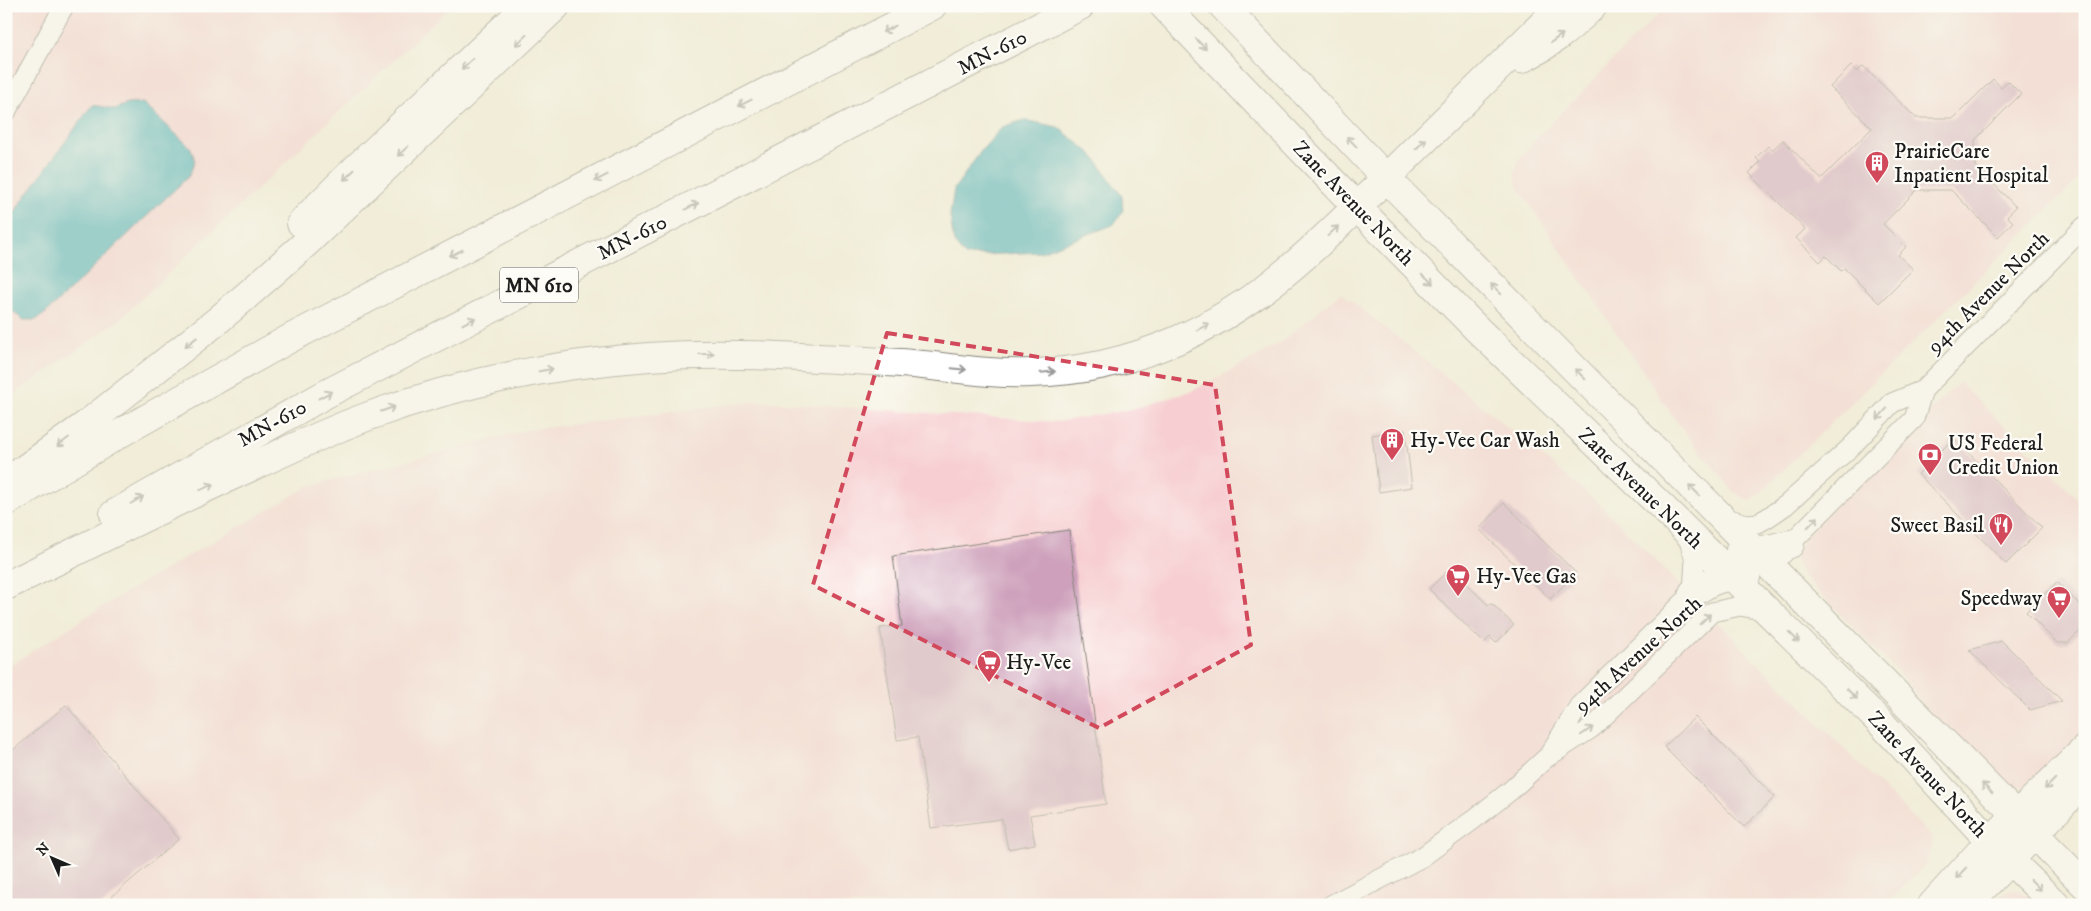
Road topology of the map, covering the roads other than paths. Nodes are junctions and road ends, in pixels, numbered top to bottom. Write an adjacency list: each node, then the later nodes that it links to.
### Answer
1 (64, 6): 11 (street)
2 (528, 6): 15 (main road, one-way to 15)
3 (556, 6): 15 (main road, one-way to 15)
4 (932, 6): 19 (main road, one-way to 19)
5 (1080, 6): 26 (main road, MN-610 / MN 610, one-way to 5)
6 (1223, 6): 12 (main road, Zane Avenue North, one-way to 6)
7 (1561, 6): 10 (main road)
8 (1593, 6): 10 (main road, one-way to 8)
9 (1166, 7): 13 (main road, Zane Avenue North, one-way to 13)
10 (1498, 67): 12 (main road, one-way to 10)
11 (6, 112)
12 (1386, 178): 13 (main road); 20 (main road, Zane Avenue North, one-way to 12)
13 (1357, 207): 16 (main road, Zane Avenue North, one-way to 16); 27 (main road, one-way to 13)
14 (2085, 226): 17 (street, 94th Avenue North)
15 (217, 321): 18 (main road, one-way to 18)
16 (1483, 334): 21 (main road, Zane Avenue North); 23 (main road)
17 (1923, 390): 20 (street, one-way to 20); 22 (street, one-way to 17)
18 (6, 482)
19 (6, 502)
20 (1719, 516): 23 (main road, Zane Avenue North)
21 (1684, 530): 24 (main road, Zane Avenue North); 28 (street, 94th Avenue North)
22 (1790, 544): 23 (main road); 25 (street)
23 (1755, 552): 25 (main road, Zane Avenue North)
24 (1731, 575): 28 (main road); 29 (main road, Zane Avenue North); 30 (main road)
25 (1778, 575): 30 (main road, Zane Avenue North)
26 (6, 581)
27 (6, 586)
28 (1693, 593): 32 (street, 94th Avenue North)
29 (1767, 611): 32 (street, 94th Avenue North, one-way to 29); 35 (main road, Zane Avenue North, one-way to 35)
30 (1892, 691): 34 (main road, Zane Avenue North, one-way to 30)
31 (2085, 749): 34 (main road, one-way to 34)
32 (1546, 758): 38 (street, 94th Avenue North)
33 (2085, 781): 34 (main road)
34 (2026, 826): 35 (main road); 36 (main road); 37 (main road, Zane Avenue North)
35 (1990, 842): 36 (main road, Zane Avenue North); 39 (main road, one-way to 39)
36 (2010, 860): 40 (main road); 41 (main road, Zane Avenue North, one-way to 41)
37 (2085, 885)
38 (1331, 905)
39 (1932, 905)
40 (1967, 905)
41 (2056, 905)

